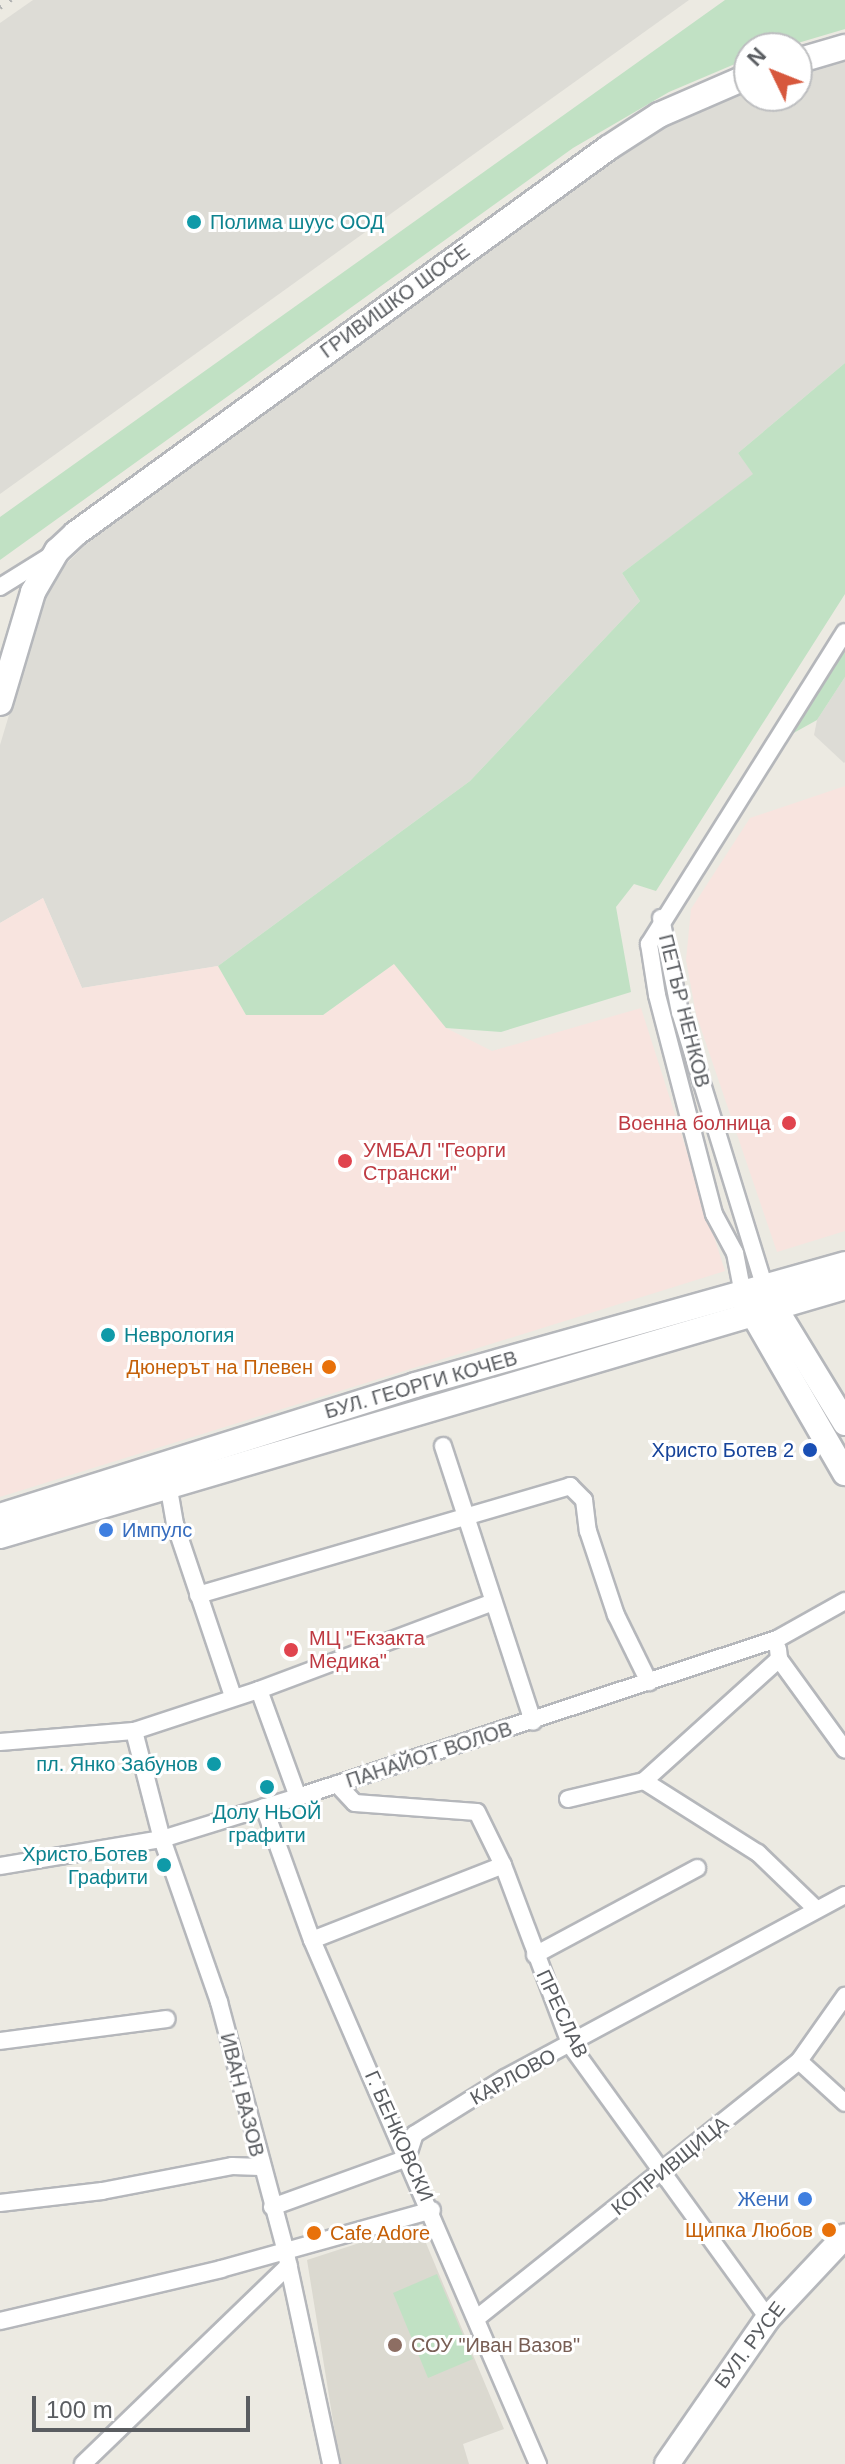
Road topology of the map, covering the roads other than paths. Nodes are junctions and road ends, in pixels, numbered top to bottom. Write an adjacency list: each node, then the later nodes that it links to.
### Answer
1 (845, 47): 2 (main road)
2 (813, 56)
3 (733, 83): 4 (main road, ГРИВИШКО ШОСЕ)
4 (57, 551): 5 (street); 8 (main road, ГРИВИШКО ШОСЕ)
5 (0, 587)
6 (0, 626): 8 (main road)
7 (845, 632): 11 (street, ПЕТЪР НЕНКОВ)
8 (17, 647): 9 (main road, ГРИВИШКО ШОСЕ)
9 (4, 674): 10 (main road, ГРИВИШКО ШОСЕ)
10 (0, 703)
11 (661, 918): 14 (street, ПЕТЪР НЕНКОВ); 14 (street, ПЕТЪР НЕНКОВ)
12 (845, 1264): 14 (main road, БУЛ. ГЕОРГИ КОЧЕВ)
13 (845, 1287): 14 (main road, БУЛ. ГЕОРГИ КОЧЕВ)
14 (757, 1302): 15 (main road); 17 (main road); 18 (main road, БУЛ. ГЕОРГИ КОЧЕВ)
15 (845, 1423)
16 (443, 1446): 20 (street)
17 (845, 1473)
18 (166, 1474): 19 (main road, БУЛ. ГЕОРГИ КОЧЕВ); 21 (main road, БУЛ. ГЕОРГИ КОЧЕВ); 22 (street)
19 (0, 1516)
20 (464, 1517): 22 (street); 24 (street); 27 (street)
21 (0, 1536)
22 (198, 1595): 29 (street)
23 (845, 1601): 25 (street, ПАНАЙОТ ВОЛОВ)
24 (491, 1603): 28 (street); 30 (street)
25 (777, 1639): 26 (street); 27 (street, ПАНАЙОТ ВОЛОВ)
26 (779, 1659): 33 (street); 34 (street)
27 (649, 1682): 30 (street, ПАНАЙОТ ВОЛОВ)
28 (259, 1690): 29 (street); 36 (street)
29 (233, 1696): 31 (street)
30 (533, 1722): 35 (street, ПАНАЙОТ ВОЛОВ)
31 (134, 1731): 32 (street); 39 (street, ИВАН ВАЗОВ)
32 (0, 1742)
33 (845, 1750)
34 (644, 1781): 37 (street); 44 (street)
35 (337, 1784): 36 (street, ПАНАЙОТ ВОЛОВ); 40 (street, ПРЕСЛАВ)
36 (298, 1797): 38 (street, ПАНАЙОТ ВОЛОВ)
37 (568, 1799)
38 (264, 1807): 39 (street, ПАНАЙОТ ВОЛОВ); 45 (street, Г. БЕНКОВСКИ)
39 (162, 1839): 41 (street, ПАНАЙОТ ВОЛОВ); 54 (street, ИВАН ВАЗОВ)
40 (503, 1865): 45 (street); 46 (street, ПРЕСЛАВ)
41 (0, 1866)
42 (697, 1868): 46 (street)
43 (845, 1895): 44 (street, КАРЛОВО)
44 (816, 1909): 50 (street, КАРЛОВО)
45 (312, 1940): 53 (street, Г. БЕНКОВСКИ)
46 (535, 1955): 50 (street, ПРЕСЛАВ)
47 (845, 1996): 51 (street, КОПРИВЩИЦА)
48 (167, 2019): 49 (street)
49 (0, 2041)
50 (571, 2046): 53 (street, КАРЛОВО); 55 (street, ПРЕСЛАВ)
51 (799, 2061): 52 (street); 55 (street, КОПРИВЩИЦА)
52 (845, 2103)
53 (407, 2158): 57 (street); 58 (street, Г. БЕНКОВСКИ)
54 (260, 2167): 56 (street); 57 (street, ИВАН ВАЗОВ)
55 (661, 2174): 61 (street, КОПРИВЩИЦА); 62 (street, ПРЕСЛАВ)
56 (0, 2203)
57 (272, 2207): 60 (street, ИВАН ВАЗОВ)
58 (432, 2210): 60 (street); 61 (street, Г. БЕНКОВСКИ)
59 (845, 2236): 62 (main road, БУЛ. РУСЕ)
60 (287, 2257): 63 (street); 64 (street); 65 (street, ИВАН ВАЗОВ)
61 (477, 2318): 66 (street, Г. БЕНКОВСКИ)
62 (768, 2318): 67 (main road, БУЛ. РУСЕ)
63 (0, 2321)
64 (83, 2464)
65 (331, 2464)
66 (538, 2464)
67 (667, 2464)

